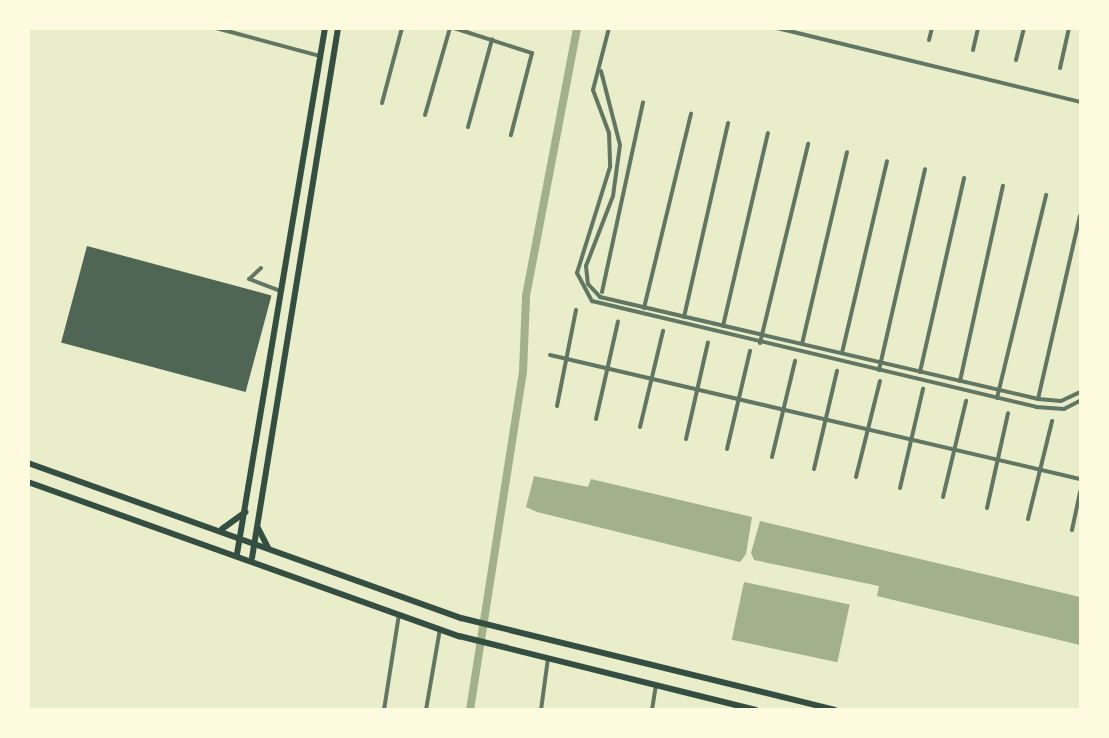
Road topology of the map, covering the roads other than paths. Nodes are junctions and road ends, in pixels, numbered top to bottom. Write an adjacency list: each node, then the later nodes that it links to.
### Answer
1 (216, 28): 15 (street)
2 (325, 28): 15 (main road)
3 (338, 28): 36 (main road)
4 (402, 28): 21 (street)
5 (452, 28): 12 (street); 23 (street)
6 (609, 28): 18 (street)
7 (777, 28): 20 (street)
8 (932, 28): 13 (street)
9 (978, 28): 14 (street)
10 (1024, 28): 16 (street)
11 (1069, 28): 17 (street)
12 (492, 39): 25 (street); 29 (street)
13 (929, 40)
14 (973, 50)
15 (320, 56): 35 (main road)
16 (1016, 60)
17 (1059, 68)
18 (601, 70): 26 (street); 28 (street)
19 (643, 102): 40 (street)
20 (1080, 102)
21 (382, 103)
22 (691, 114): 47 (street)
23 (425, 115)
24 (729, 123): 49 (street)
25 (468, 127)
26 (617, 131): 28 (street); 39 (street)
27 (768, 133): 51 (street)
28 (609, 134): 41 (street)
29 (511, 135)
30 (808, 144): 53 (street)
31 (847, 152): 56 (street)
32 (887, 161): 58 (street)
33 (925, 169): 62 (street)
34 (964, 178): 66 (street)
35 (298, 184): 36 (main road); 45 (main road)
36 (314, 186): 105 (main road)
37 (1003, 186): 69 (street)
38 (1046, 195): 72 (street)
39 (613, 196): 40 (street); 42 (street)
40 (622, 198): 46 (street)
41 (602, 199): 42 (street); 55 (street)
42 (610, 203): 47 (street)
43 (1080, 216): 76 (street)
44 (261, 268): 45 (street)
45 (281, 291): 103 (main road)
46 (602, 292)
47 (644, 308): 49 (street)
48 (576, 310): 60 (street)
49 (684, 317): 51 (street)
50 (618, 321): 63 (street)
51 (723, 326): 53 (street)
52 (663, 331): 67 (street)
53 (762, 335): 55 (street); 56 (street)
54 (708, 342): 70 (street)
55 (760, 343): 64 (street)
56 (802, 344): 58 (street)
57 (750, 351): 75 (street)
58 (842, 353): 62 (street)
59 (550, 355): 60 (street)
60 (565, 358): 63 (street); 79 (street)
61 (795, 361): 80 (street)
62 (881, 363): 64 (street); 66 (street)
63 (608, 368): 67 (street); 82 (street)
64 (879, 370): 74 (street)
65 (837, 371): 83 (street)
66 (920, 372): 69 (street)
67 (652, 379): 70 (street); 85 (street)
68 (880, 381): 86 (street)
69 (960, 381): 72 (street)
70 (696, 389): 75 (street); 87 (street)
71 (923, 389): 88 (street)
72 (999, 390): 74 (street); 76 (street)
73 (1080, 392): 76 (street)
74 (997, 398): 78 (street)
75 (739, 399): 80 (street); 89 (street)
76 (1038, 399)
77 (966, 401): 90 (street)
78 (1080, 401)
79 (556, 406)
80 (783, 409): 83 (street); 91 (street)
81 (1008, 413): 92 (street)
82 (596, 419)
83 (825, 419): 86 (street); 94 (street)
84 (1052, 421): 95 (street)
85 (640, 427)
86 (868, 429): 88 (street); 96 (street)
87 (686, 439)
88 (911, 440): 90 (street); 99 (street)
89 (727, 449)
90 (954, 450): 92 (street); 101 (street)
91 (772, 457)
92 (998, 459): 95 (street); 102 (street)
93 (28, 463): 106 (main road)
94 (814, 469)
95 (1041, 469): 97 (street); 104 (street)
96 (856, 477)
97 (1080, 479)
98 (28, 482): 111 (main road)
99 (900, 488)
100 (1080, 492): 107 (street)
101 (943, 497)
102 (987, 508)
103 (245, 512): 106 (main road); 108 (main road)
104 (1028, 519)
105 (257, 522): 109 (main road); 110 (main road)
106 (222, 530): 108 (main road)
107 (1072, 530)
108 (242, 538): 109 (main road); 111 (main road)
109 (255, 543): 110 (main road); 112 (main road)
110 (268, 548): 122 (main road)
111 (237, 554): 112 (main road)
112 (252, 558): 113 (main road)
113 (399, 614): 114 (main road); 117 (street)
114 (440, 629): 115 (main road); 118 (street)
115 (548, 658): 116 (main road); 119 (street)
116 (656, 685): 120 (street); 121 (main road)
117 (384, 710)
118 (426, 710)
119 (541, 710)
120 (652, 710)
121 (756, 710)
122 (835, 710)

